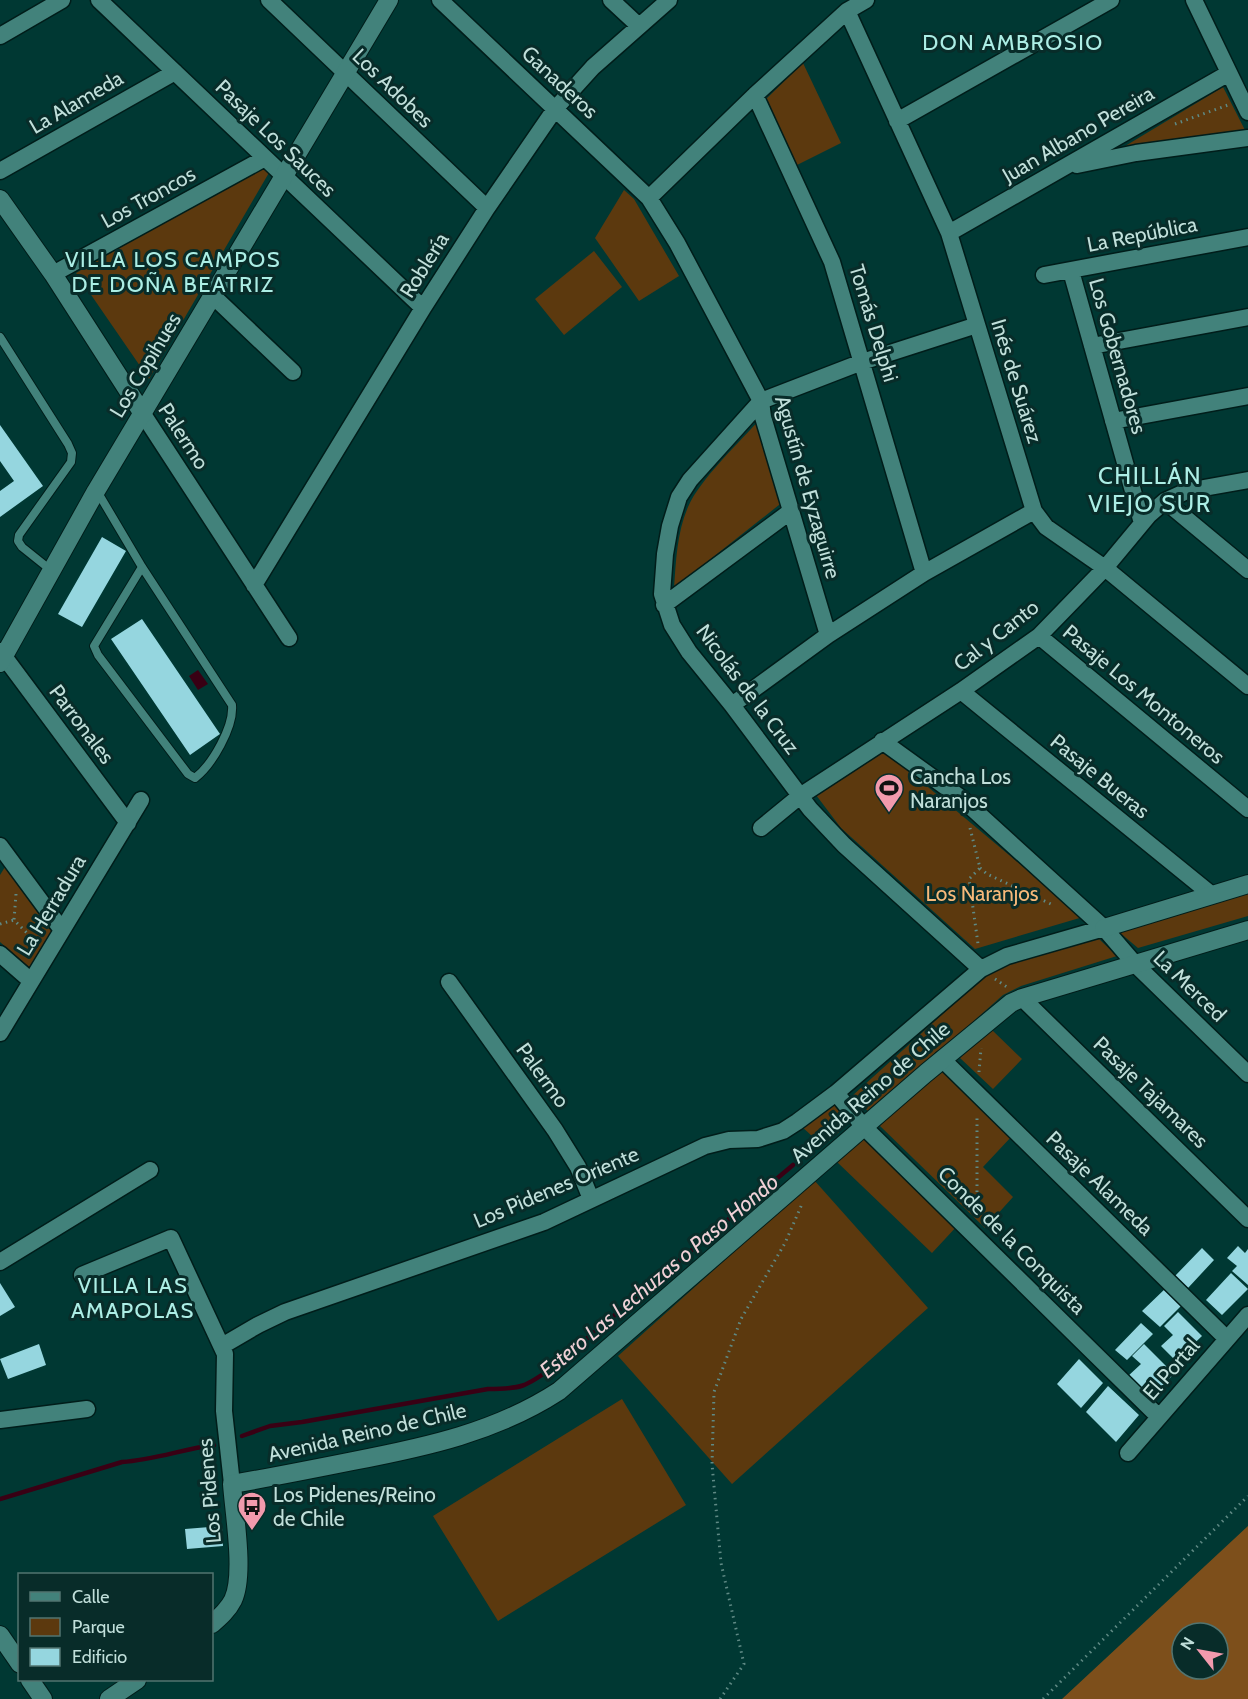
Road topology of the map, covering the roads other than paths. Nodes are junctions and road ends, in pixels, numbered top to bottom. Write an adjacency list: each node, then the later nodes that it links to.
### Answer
1 (62, 0): 13 (street)
2 (99, 0): 14 (street, Pasaje Los Sauces)
3 (268, 0): 16 (street, Los Adobes)
4 (390, 0): 16 (street, Los Copihues)
5 (440, 0): 18 (street, Ganaderos)
6 (611, 0): 12 (street)
7 (669, 0): 12 (street, Roblería)
8 (866, 0): 11 (street)
9 (1111, 0): 20 (street)
10 (1194, 0): 15 (street)
11 (847, 11): 17 (street); 20 (street, Inés de Suárez)
12 (639, 26): 18 (street, Roblería)
13 (0, 36)
14 (175, 72): 22 (street, Pasaje Los Sauces); 24 (street, La Alameda)
15 (1229, 73): 19 (street); 23 (street, Juan Albano Pereira)
16 (346, 74): 25 (street, Los Copihues); 28 (street, Los Adobes)
17 (755, 95): 26 (street); 40 (street, Tomás Delphi)
18 (555, 109): 26 (street, Ganaderos); 28 (street, Roblería)
19 (1248, 112)
20 (897, 121): 29 (street, Inés de Suárez)
21 (1248, 138): 23 (street)
22 (265, 158): 25 (street, Pasaje Los Sauces); 32 (street, Los Troncos)
23 (1063, 168): 29 (street, Juan Albano Pereira)
24 (0, 171)
25 (284, 176): 34 (street, Los Copihues); 35 (street, Pasaje Los Sauces)
26 (649, 198): 43 (street, Agustín de Eyzaguirre)
27 (0, 199): 32 (street, Palermo)
28 (487, 208): 35 (street, Roblería)
29 (949, 233): 37 (street, Inés de Suárez)
30 (1248, 237): 31 (street, La República)
31 (1071, 271): 33 (street, La República); 39 (street, Los Gobernadores)
32 (53, 274): 44 (street, Palermo)
33 (1044, 275)
34 (213, 296): 41 (street); 44 (street, Los Copihues)
35 (423, 308): 57 (street, Roblería)
36 (1248, 317): 39 (street)
37 (976, 325): 40 (street, Nicolás de la Cruz); 50 (street, Inés de Suárez)
38 (0, 338): 55 (lane)
39 (1092, 346): 45 (street, Los Gobernadores)
40 (862, 362): 43 (street, Nicolás de la Cruz); 56 (street, Tomás Delphi)
41 (293, 372)
42 (1248, 396): 45 (street)
43 (761, 401): 49 (street, Agustín de Eyzaguirre); 58 (street, Nicolás de la Cruz)
44 (142, 414): 47 (street, Los Copihues); 57 (street, Palermo)
45 (1113, 421): 51 (street, Los Gobernadores)
46 (1248, 480): 48 (street, Cal y Canto)
47 (96, 491): 52 (lane); 55 (street, Los Copihues)
48 (1166, 501): 51 (street, Cal y Canto); 54 (street)
49 (791, 511): 58 (street); 59 (street, Agustín de Eyzaguirre)
50 (1034, 511): 53 (street, Inés de Suárez); 56 (street)
51 (1142, 523): 53 (street, Cal y Canto)
52 (142, 567): 52 (lane)
53 (1105, 568): 60 (street, Cal y Canto); 63 (street, Inés de Suárez)
54 (1248, 570)
55 (51, 571): 62 (street, Los Copihues)
56 (924, 573): 59 (street)
57 (254, 585): 61 (street, Palermo)
58 (664, 605): 65 (street, Nicolás de la Cruz)
59 (828, 635): 65 (street)
60 (1039, 636): 64 (street, Cal y Canto); 69 (street, Pasaje Los Montoneros)
61 (289, 638)
62 (1, 657): 70 (street, Parronales)
63 (1248, 686)
64 (961, 691): 66 (street, Cal y Canto); 74 (street, Pasaje Bueras)
65 (732, 705): 67 (street, Nicolás de la Cruz)
66 (882, 741): 67 (street, Cal y Canto); 75 (street, La Merced)
67 (800, 796): 71 (street, Cal y Canto); 80 (street, Nicolás de la Cruz)
68 (141, 800): 70 (street, La Herradura)
69 (1248, 809)
70 (128, 823): 76 (street, La Herradura)
71 (761, 828)
72 (0, 846): 76 (street)
73 (1248, 885): 74 (street, Avenida Reino de Chile)
74 (1212, 896): 75 (street, Avenida Reino de Chile)
75 (1104, 928): 79 (street, La Merced); 80 (street, Avenida Reino de Chile)
76 (62, 930): 81 (street, La Herradura)
77 (1248, 930): 79 (street, Avenida Reino de Chile)
78 (0, 954): 81 (street)
79 (1135, 964): 83 (street, Avenida Reino de Chile); 86 (street, La Merced)
80 (981, 969): 87 (street, Avenida Reino de Chile)
81 (31, 981): 84 (street, La Herradura)
82 (449, 982): 90 (street, Palermo)
83 (1022, 998): 85 (street, Avenida Reino de Chile); 91 (street, Pasaje Tajamares)
84 (0, 1034)
85 (942, 1059): 88 (street, Avenida Reino de Chile); 95 (street, Pasaje Alameda)
86 (1248, 1074)
87 (836, 1093): 88 (street, Conde de la Conquista); 90 (street, Los Pidenes Oriente)
88 (864, 1127): 98 (street, Conde de la Conquista); 101 (street, Avenida Reino de Chile)
89 (150, 1170): 92 (street)
90 (591, 1199): 96 (street, Los Pidenes Oriente)
91 (1248, 1219)
92 (0, 1262)
93 (82, 1275): 96 (street, Los Pidenes)
94 (1248, 1314): 95 (street, El Portal)
95 (1227, 1339): 98 (street, El Portal)
96 (222, 1346): 101 (street, Los Pidenes)
97 (87, 1409): 99 (street)
98 (1159, 1417): 100 (street, El Portal)
99 (0, 1420)
100 (1128, 1453)
101 (232, 1484): 102 (street, Los Pidenes)
102 (213, 1623)
103 (0, 1635): 104 (street)
104 (18, 1661)
105 (31, 1681): 107 (street)
106 (136, 1681): 108 (street)
107 (44, 1699)
108 (109, 1699)

